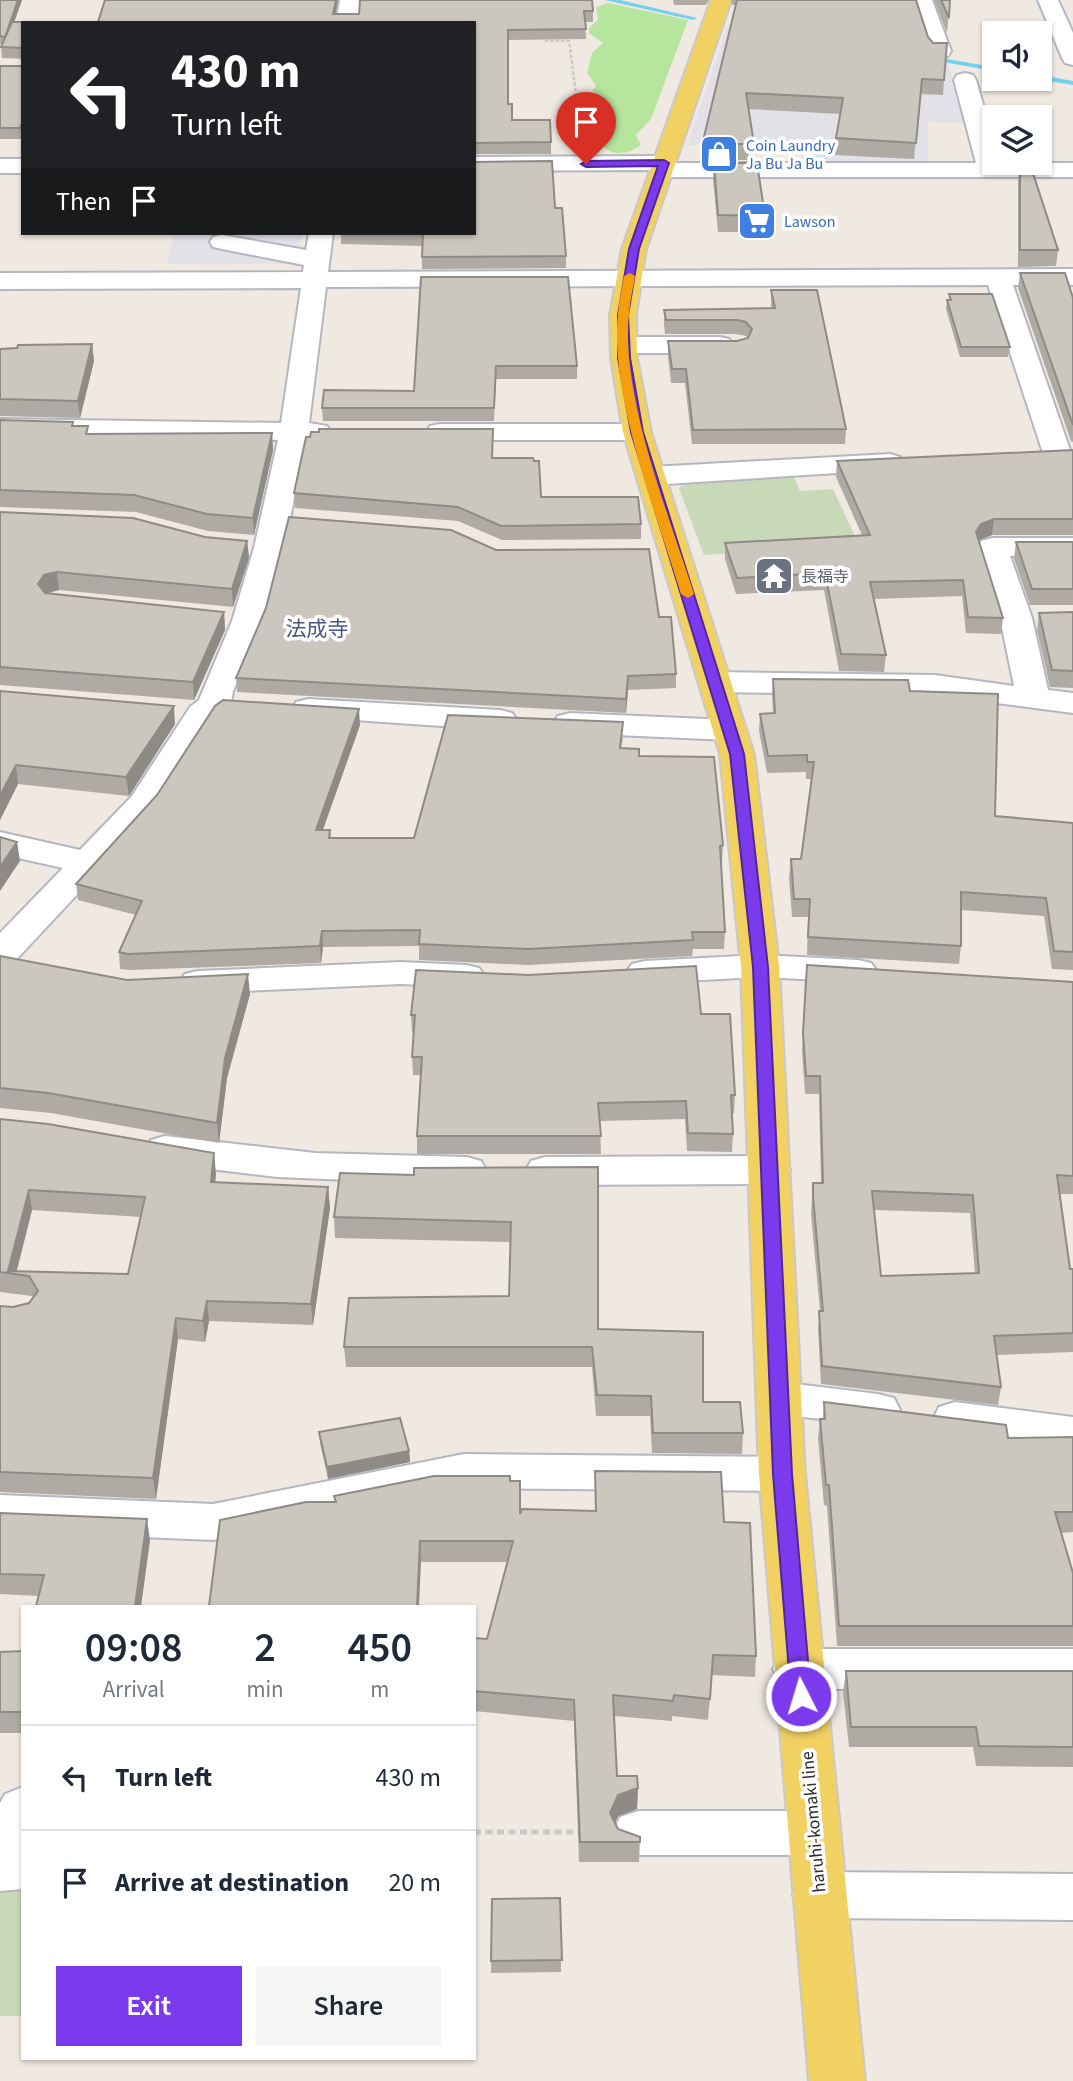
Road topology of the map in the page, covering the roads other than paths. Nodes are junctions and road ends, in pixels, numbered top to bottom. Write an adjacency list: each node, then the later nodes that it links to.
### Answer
1 (350, 0): 5 (street)
2 (721, 0): 13 (main road, haruhi-komaki line)
3 (922, 0): 6 (street)
4 (1048, 0): 7 (street)
5 (347, 21)
6 (940, 51)
7 (1073, 58)
8 (965, 80): 9 (street)
9 (982, 141)
10 (476, 164): 13 (street)
11 (0, 166): 12 (street)
12 (21, 166)
13 (663, 166): 14 (street); 22 (main road, haruhi-komaki line)
14 (982, 170)
15 (1052, 170): 16 (street)
16 (1073, 170)
17 (321, 235): 19 (street)
18 (222, 242): 19 (street)
19 (316, 270): 22 (street); 23 (street); 27 (street)
20 (1073, 277): 21 (street)
21 (998, 278): 22 (street); 31 (street)
22 (629, 279): 24 (main road, haruhi-komaki line)
23 (0, 281)
24 (624, 345): 25 (street); 30 (main road, haruhi-komaki line)
25 (736, 345)
26 (0, 427): 27 (street)
27 (294, 432): 28 (street); 40 (street)
28 (349, 432)
29 (417, 432): 30 (street)
30 (637, 432): 33 (main road, haruhi-komaki line)
31 (1059, 456)
32 (922, 461): 33 (street)
33 (651, 476): 37 (main road, haruhi-komaki line)
34 (1073, 547): 36 (street)
35 (1050, 617): 36 (street)
36 (1016, 618): 38 (street)
37 (715, 682): 38 (street); 43 (main road, haruhi-komaki line)
38 (1033, 698): 39 (street)
39 (1073, 703)
40 (220, 707): 42 (street); 45 (street)
41 (284, 707): 43 (street)
42 (163, 710)
43 (729, 730): 48 (main road, haruhi-komaki line)
44 (0, 843): 45 (street)
45 (86, 862): 46 (street)
46 (0, 955)
47 (0, 962): 49 (street)
48 (760, 967): 50 (street); 51 (street); 55 (main road, haruhi-komaki line)
49 (39, 969)
50 (608, 974)
51 (894, 974)
52 (502, 978): 53 (street)
53 (170, 984)
54 (132, 1143): 55 (street)
55 (769, 1170): 56 (main road, haruhi-komaki line)
56 (779, 1398): 57 (street); 58 (main road, haruhi-komaki line)
57 (1073, 1434)
58 (782, 1474): 59 (street); 60 (main road, haruhi-komaki line)
59 (0, 1513)
60 (798, 1669): 61 (street); 64 (main road, haruhi-komaki line)
61 (1073, 1669)
62 (21, 1826): 65 (street)
63 (638, 1833): 64 (street)
64 (814, 1833): 66 (main road, haruhi-komaki line)
65 (0, 1868)
66 (820, 1895): 67 (street); 68 (main road, haruhi-komaki line)
67 (1073, 1897)
68 (837, 2081)

